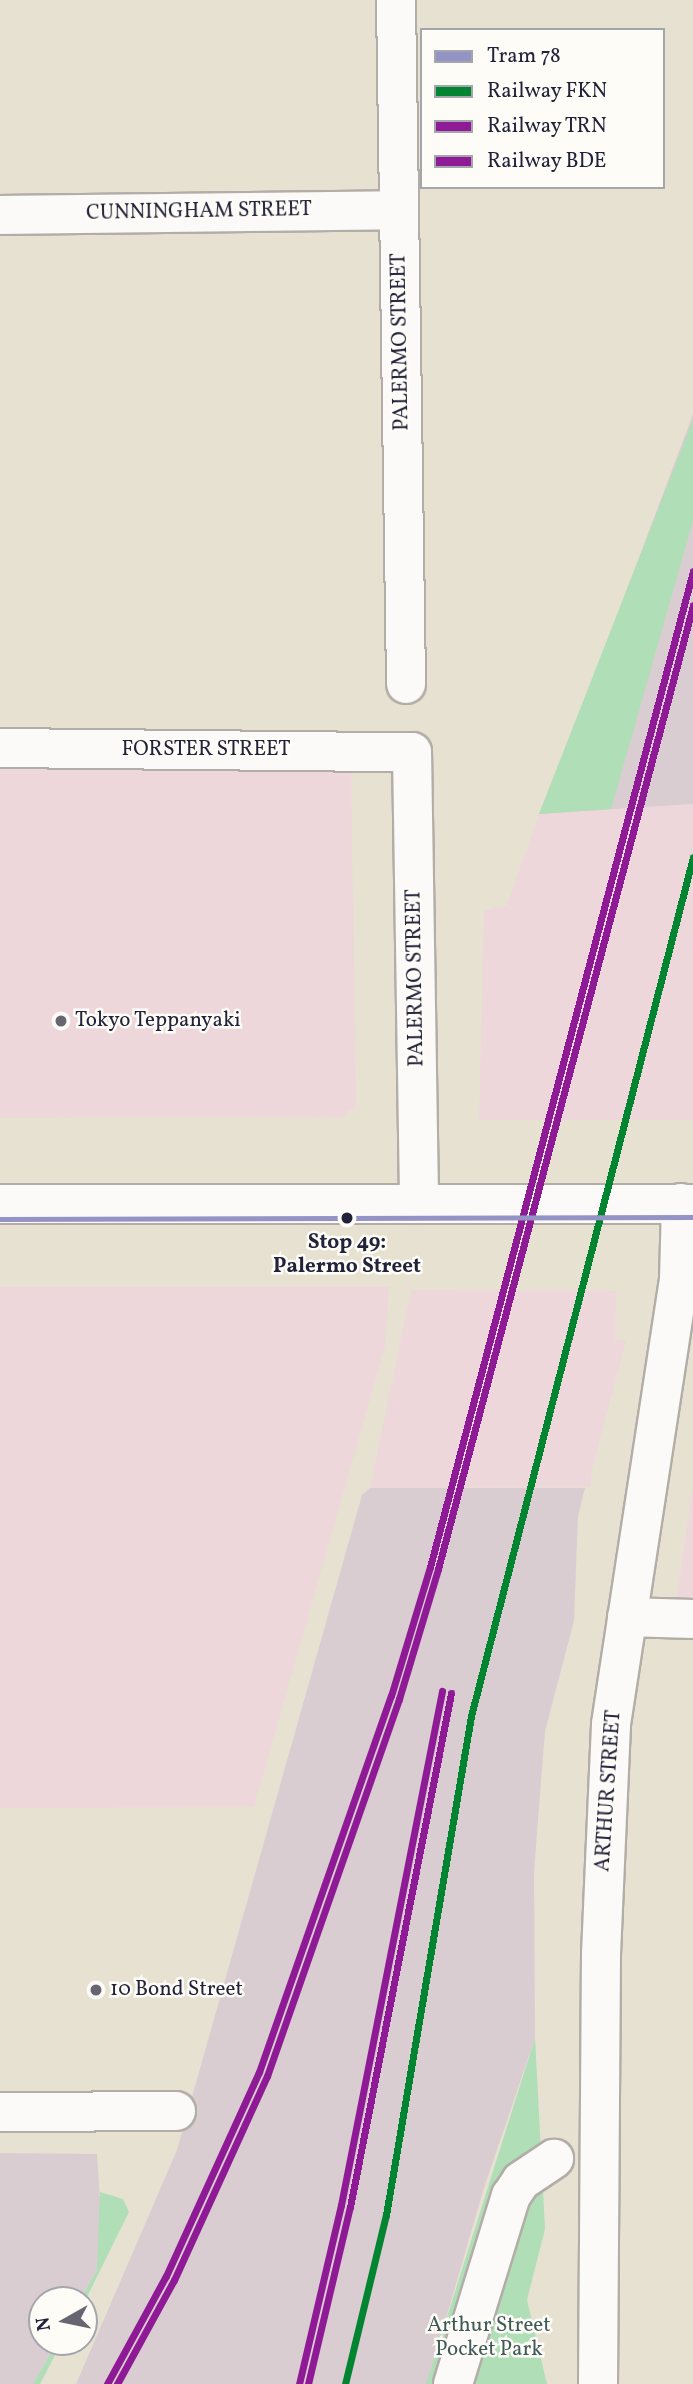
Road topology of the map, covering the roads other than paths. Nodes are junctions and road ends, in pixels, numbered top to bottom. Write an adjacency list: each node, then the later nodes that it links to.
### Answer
1 (396, 0): 2 (street, PALERMO STREET)
2 (398, 210): 3 (street, CUNNINGHAM STREET); 4 (street, PALERMO STREET)
3 (0, 215)
4 (407, 684)
5 (0, 748): 6 (street, FORSTER STREET)
6 (412, 752): 9 (street, PALERMO STREET)
7 (687, 1203): 9 (street); 10 (street, ARTHUR STREET)
8 (0, 1204): 9 (street)
9 (419, 1204)
10 (627, 1617): 11 (street); 16 (street, ARTHUR STREET)
11 (693, 1619)
12 (176, 2111): 13 (street)
13 (0, 2112)
14 (554, 2159): 15 (street)
15 (453, 2384)
16 (598, 2384)

